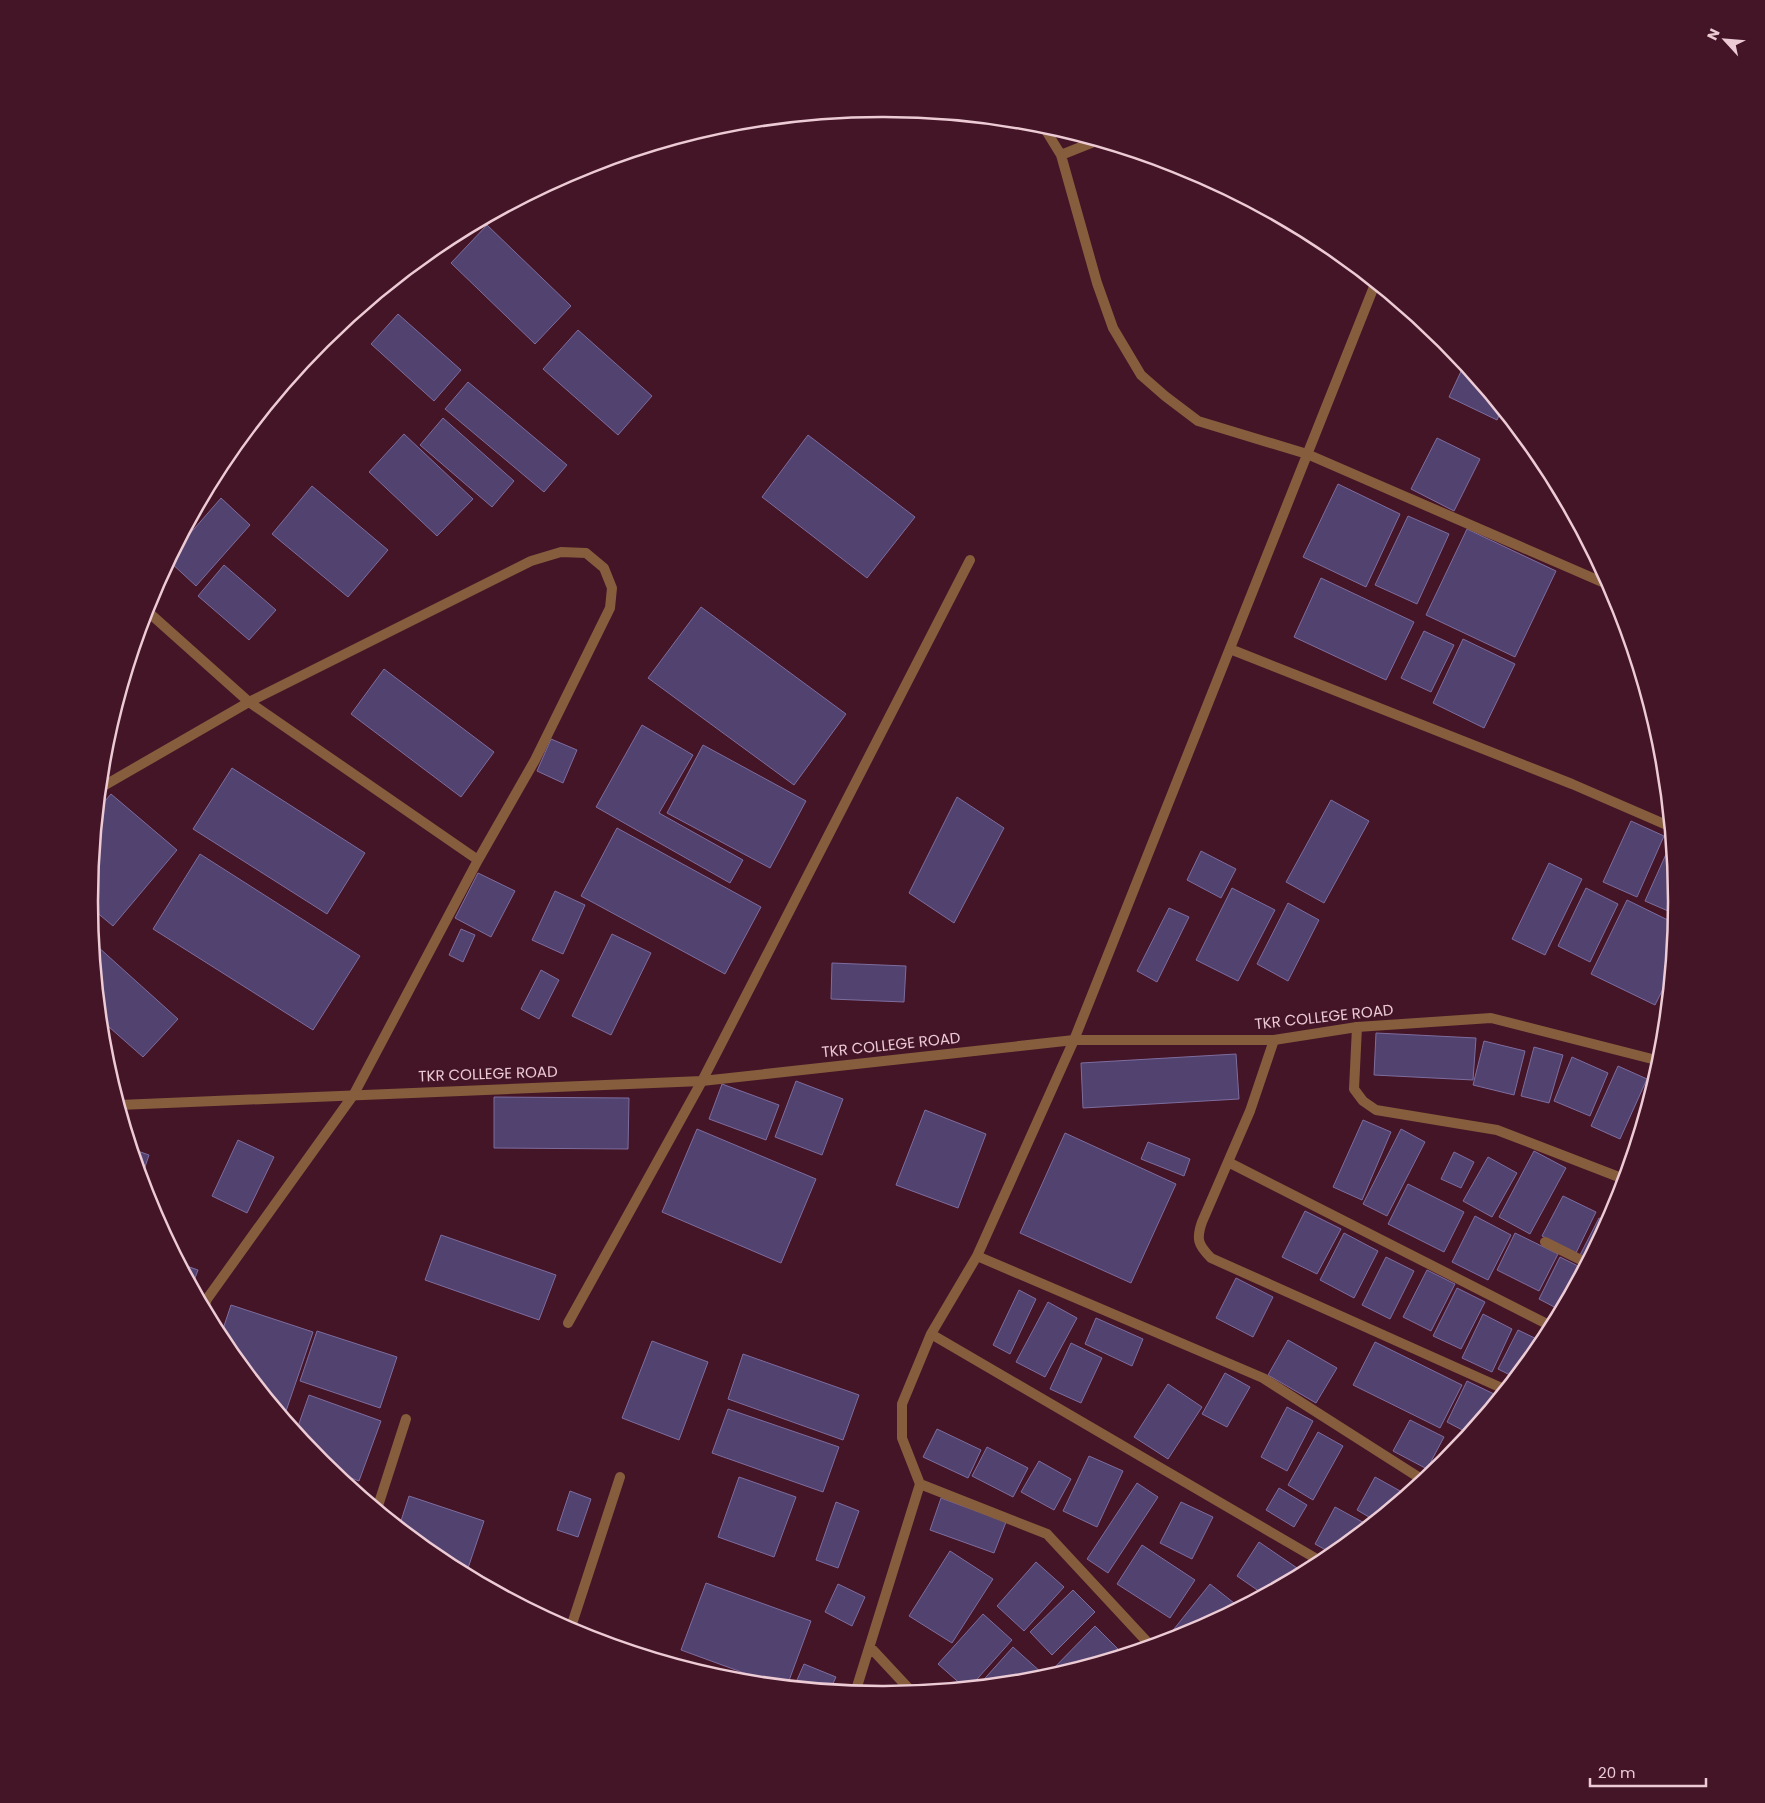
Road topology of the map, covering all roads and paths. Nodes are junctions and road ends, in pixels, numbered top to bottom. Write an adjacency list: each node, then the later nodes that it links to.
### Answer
1 (1049, 135): 3 (street)
2 (1089, 144): 3 (street)
3 (1061, 155): 5 (street)
4 (1373, 289): 5 (street)
5 (1307, 454): 7 (street); 9 (street)
6 (970, 560): 18 (street)
7 (1599, 581)
8 (152, 615): 10 (street)
9 (1230, 649): 12 (street); 15 (street)
10 (249, 702): 11 (street); 13 (street); 13 (street)
11 (107, 784)
12 (1663, 824)
13 (478, 860): 19 (street)
14 (1357, 1028): 16 (street, TKR COLLEGE ROAD); 17 (street, TKR COLLEGE ROAD); 22 (street)
15 (1074, 1040): 16 (street, TKR COLLEGE ROAD); 18 (street, TKR COLLEGE ROAD); 24 (street)
16 (1274, 1040): 21 (street)
17 (1651, 1059)
18 (702, 1082): 19 (street, TKR COLLEGE ROAD); 27 (street)
19 (354, 1094): 20 (street, TKR COLLEGE ROAD); 26 (street)
20 (124, 1105)
21 (1228, 1162): 28 (street); 30 (street)
22 (1618, 1176)
23 (1545, 1242): 25 (street)
24 (977, 1256): 29 (street); 32 (street)
25 (1581, 1260)
26 (207, 1300)
27 (568, 1323)
28 (1544, 1323)
29 (931, 1334): 34 (street); 36 (street)
30 (1499, 1387)
31 (406, 1419): 35 (street)
32 (1417, 1476)
33 (620, 1477): 37 (street)
34 (920, 1484): 38 (street); 39 (street)
35 (379, 1503)
36 (1314, 1557)
37 (572, 1623)
38 (1146, 1641)
39 (870, 1647): 40 (street); 41 (street)
40 (857, 1686)
41 (906, 1686)

